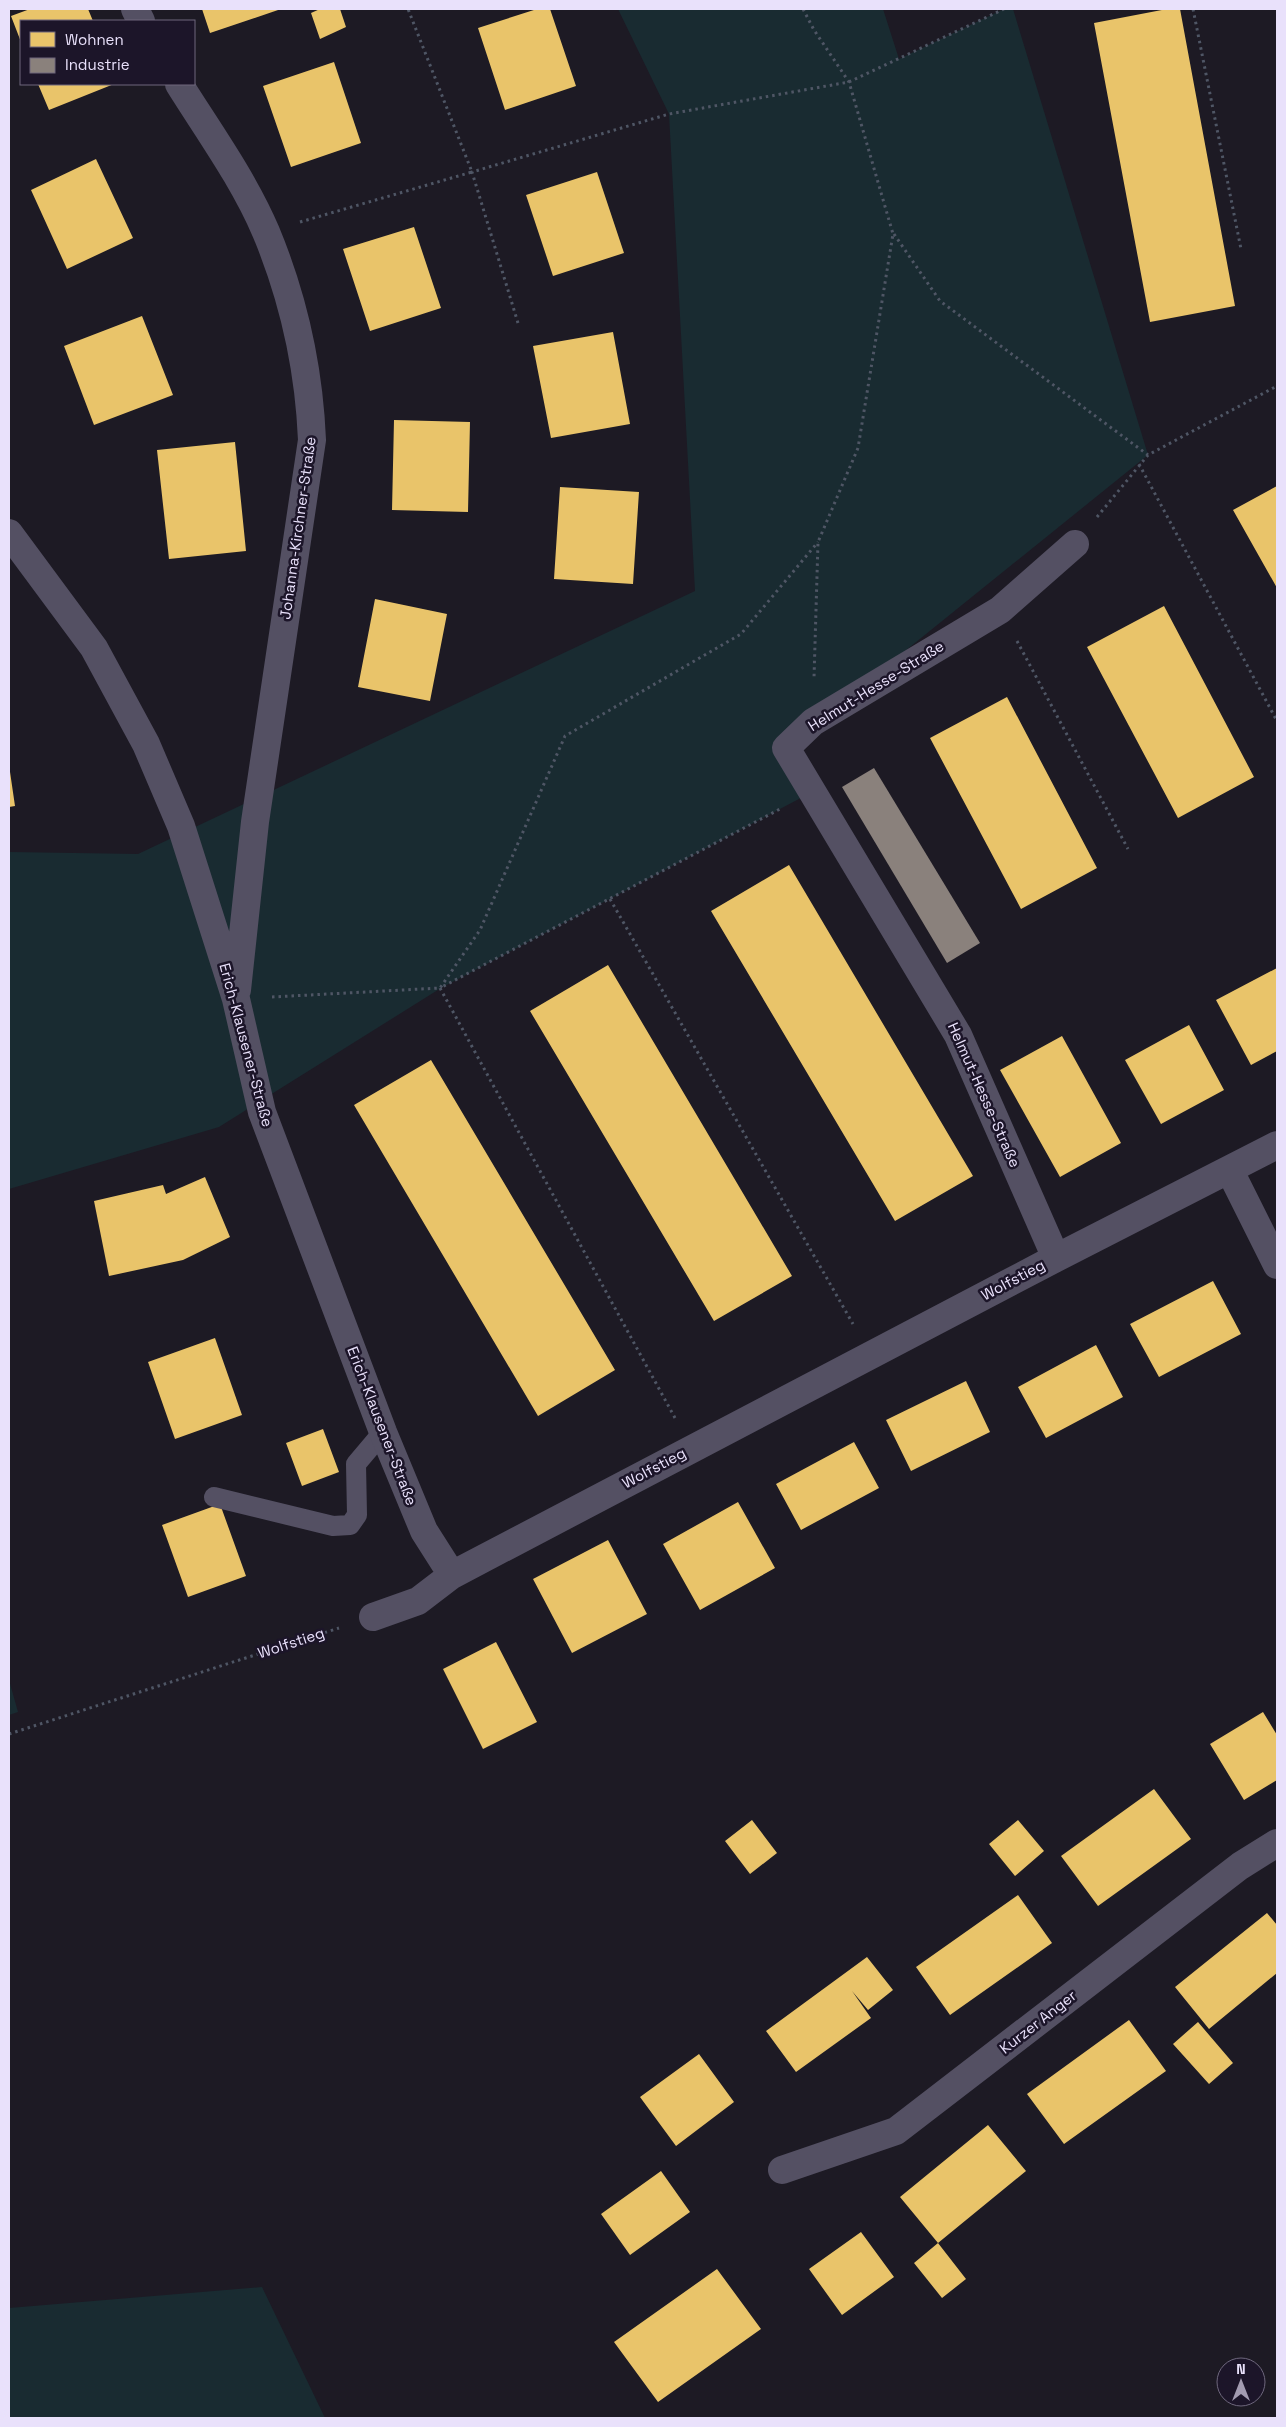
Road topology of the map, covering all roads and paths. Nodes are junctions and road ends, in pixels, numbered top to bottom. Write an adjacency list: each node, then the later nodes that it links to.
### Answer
1 (134, 9): 6 (street)
2 (408, 9): 9 (path)
3 (803, 9): 7 (path)
4 (1004, 9): 7 (path)
5 (1193, 9): 12 (path)
6 (140, 20)
7 (849, 82): 9 (path); 11 (path)
8 (181, 85): 10 (street, Johanna-Kirchner-Straße)
9 (472, 172): 10 (path); 13 (path)
10 (266, 232): 27 (street, Johanna-Kirchner-Straße)
11 (893, 234): 15 (path); 18 (path)
12 (1241, 249)
13 (518, 323)
14 (1277, 386): 15 (path)
15 (1148, 455): 16 (path)
16 (1138, 464): 19 (path); 21 (path)
17 (9, 533): 27 (street, Erich-Klausener-Straße)
18 (818, 542): 22 (path); 26 (path)
19 (1074, 544): 20 (street, Helmut-Hesse-Straße)
20 (1000, 610): 22 (street, Helmut-Hesse-Straße); 24 (path)
21 (1277, 720)
22 (813, 722): 23 (street, Helmut-Hesse-Straße)
23 (814, 791): 25 (path); 30 (street, Helmut-Hesse-Straße)
24 (1128, 849)
25 (610, 899): 26 (path); 32 (path)
26 (440, 988): 27 (path); 34 (path)
27 (236, 999): 33 (street, Erich-Klausener-Straße)
28 (1277, 1145): 29 (street, Wolfstieg)
29 (1230, 1171): 30 (street, Wolfstieg); 31 (street)
30 (1056, 1258): 32 (street, Wolfstieg)
31 (1277, 1265)
32 (871, 1355): 34 (street, Wolfstieg)
33 (384, 1432): 35 (lane); 36 (street, Erich-Klausener-Straße)
34 (692, 1449): 36 (street, Wolfstieg)
35 (214, 1497)
36 (452, 1575): 37 (street, Wolfstieg)
37 (373, 1617): 38 (path, Wolfstieg)
38 (9, 1734)
39 (1277, 1843): 40 (street, Kurzer Anger)
40 (782, 2170)

